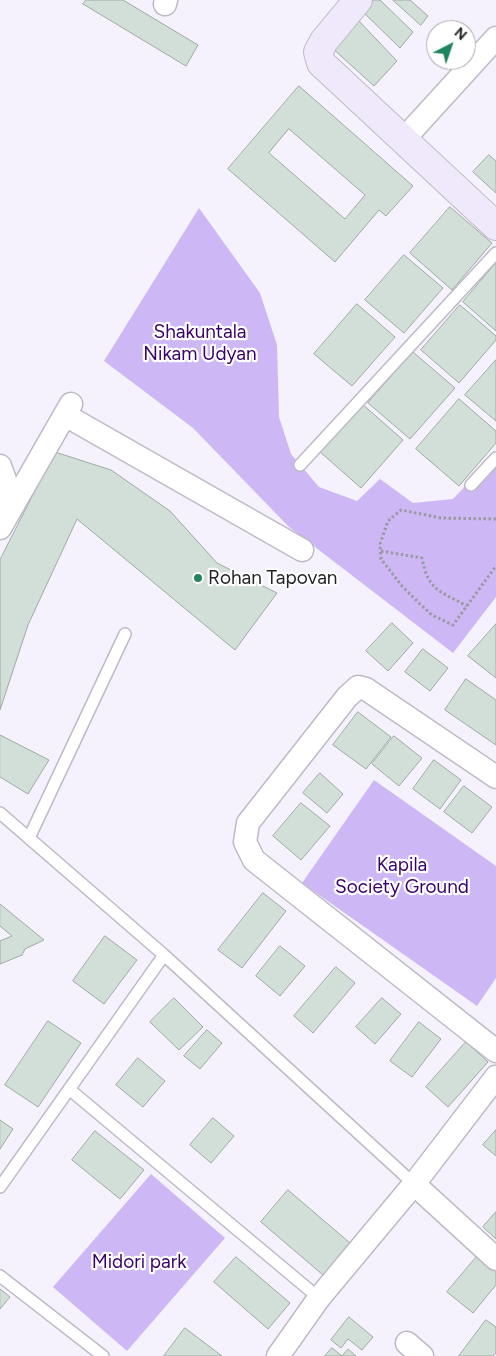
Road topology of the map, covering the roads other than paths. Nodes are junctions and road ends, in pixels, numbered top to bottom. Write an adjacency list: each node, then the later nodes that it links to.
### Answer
1 (358, 0): 3 (street)
2 (496, 38): 3 (street)
3 (403, 140): 4 (street)
4 (496, 226)
5 (496, 253): 7 (lane)
6 (496, 458): 9 (lane)
7 (300, 465)
8 (0, 466): 10 (street)
9 (471, 485)
10 (3, 522): 11 (street)
11 (302, 550)
12 (125, 634): 15 (lane)
13 (496, 777): 17 (street)
14 (0, 813): 15 (lane)
15 (29, 838): 16 (lane)
16 (164, 954): 19 (lane); 20 (lane)
17 (496, 1051)
18 (496, 1077): 20 (street)
19 (69, 1089): 21 (lane); 24 (lane)
20 (414, 1184): 22 (street); 24 (street)
21 (0, 1187)
22 (496, 1259)
23 (0, 1276): 25 (lane)
24 (320, 1298): 26 (street)
25 (103, 1356)
26 (278, 1356)

